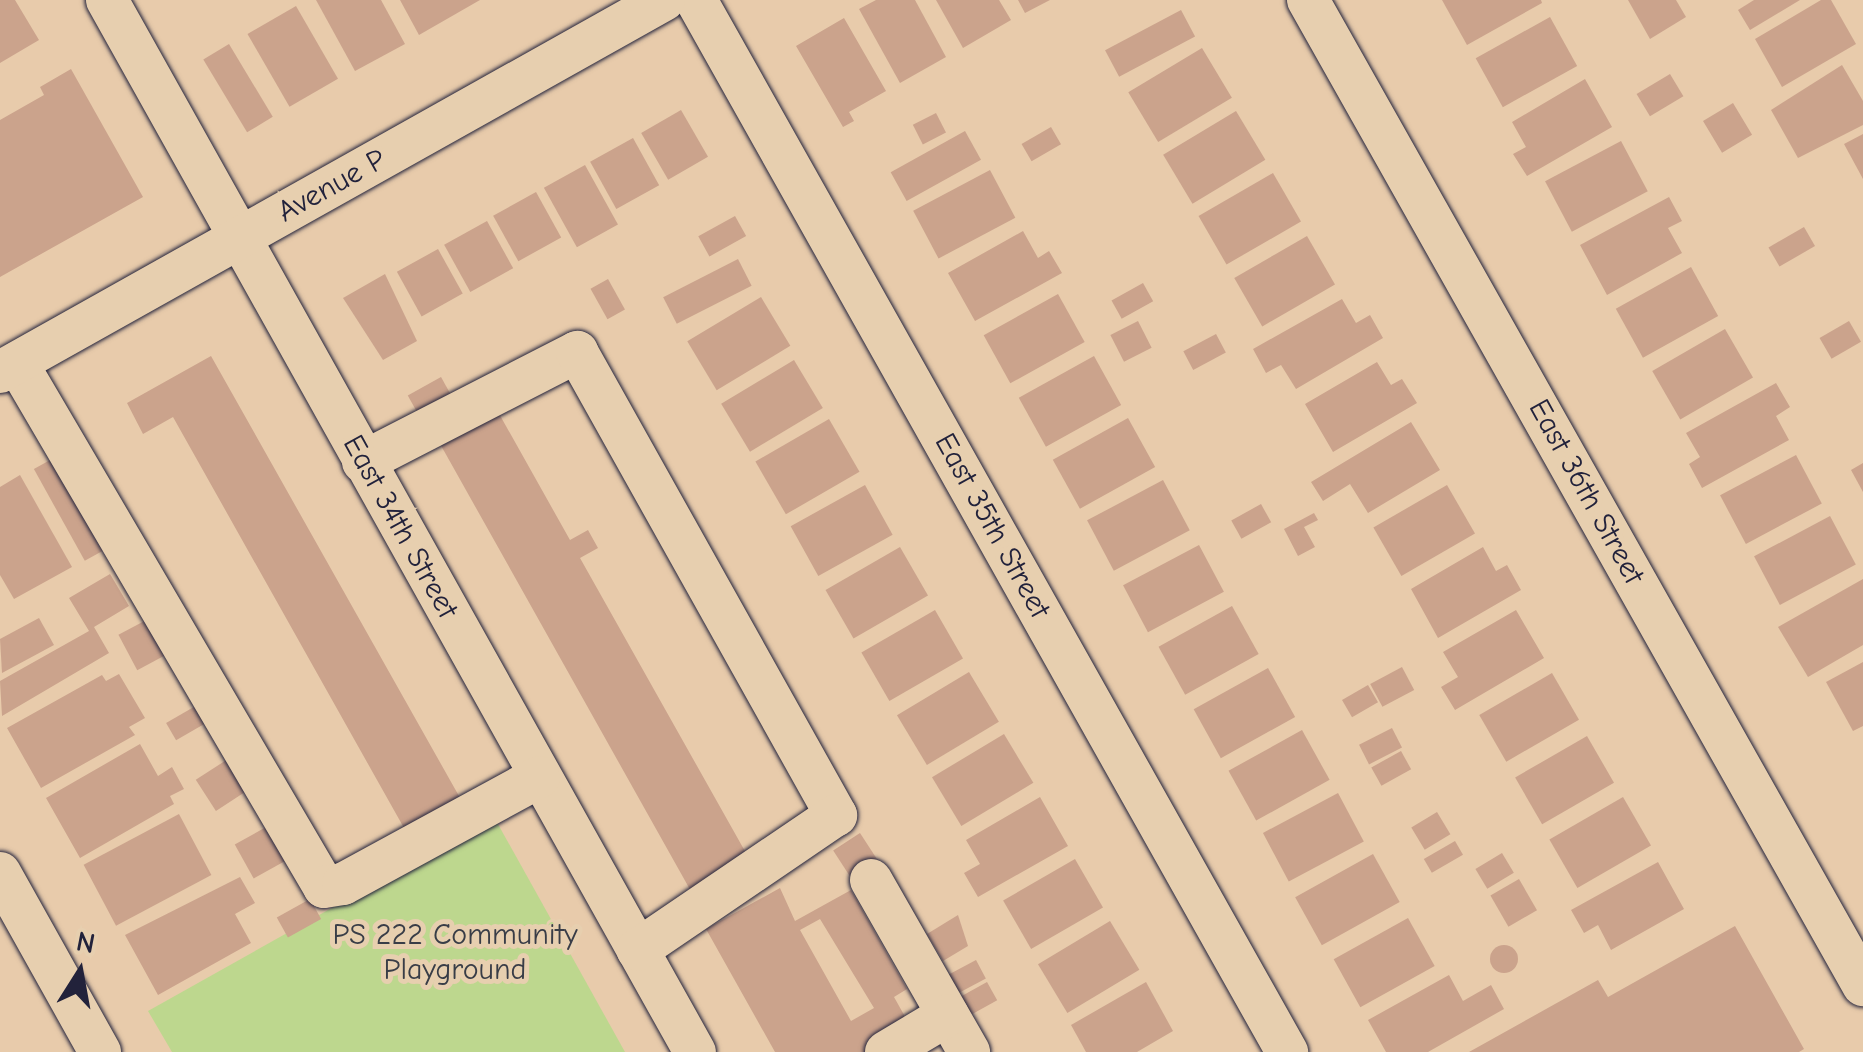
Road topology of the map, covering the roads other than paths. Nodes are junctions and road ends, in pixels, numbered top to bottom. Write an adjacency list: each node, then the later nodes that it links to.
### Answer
1 (106, 0): 5 (street, East 34th Street)
2 (664, 0): 5 (street, Avenue P)
3 (696, 0): 18 (street, East 35th Street)
4 (1308, 0): 12 (street, East 36th Street)
5 (239, 238): 6 (street, Avenue P); 7 (street, East 34th Street)
6 (8, 368): 8 (street)
7 (364, 462): 8 (street, East 34th Street); 11 (street)
8 (539, 777): 11 (street, East 34th Street)
9 (0, 873): 14 (street)
10 (871, 880): 13 (street)
11 (637, 950): 15 (street, East 34th Street)
12 (1863, 985)
13 (948, 1015): 16 (street); 17 (street)
14 (100, 1052)
15 (695, 1052)
16 (886, 1052)
17 (969, 1052)
18 (1287, 1052)

